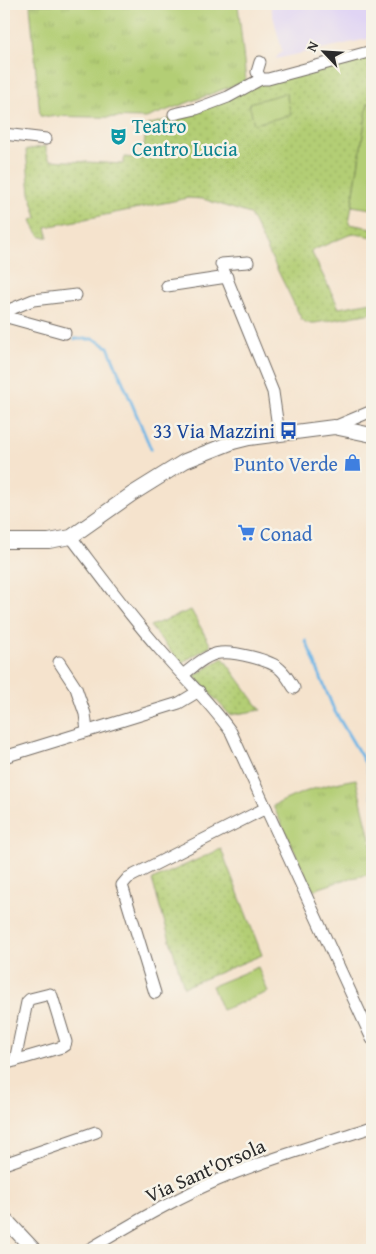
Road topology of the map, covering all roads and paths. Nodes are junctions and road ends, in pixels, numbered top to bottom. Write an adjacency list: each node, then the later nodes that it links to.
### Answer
1 (372, 52): 3 (street)
2 (260, 62): 3 (street)
3 (261, 79): 4 (street)
4 (174, 114)
5 (4, 134): 6 (street)
6 (46, 139)
7 (248, 262): 8 (street)
8 (227, 277): 9 (street); 15 (street)
9 (168, 286)
10 (76, 295): 11 (street)
11 (4, 313): 12 (street)
12 (65, 333)
13 (372, 411): 14 (street)
14 (334, 427): 15 (street); 16 (street)
15 (279, 434): 17 (street)
16 (372, 435)
17 (71, 537): 18 (street); 20 (street)
18 (4, 541)
19 (59, 662): 23 (street)
20 (183, 675): 21 (street); 22 (street)
21 (294, 688)
22 (199, 692): 23 (street); 25 (street)
23 (88, 731): 24 (street)
24 (4, 757)
25 (266, 808): 26 (street); 27 (street)
26 (155, 993)
27 (372, 1039)
28 (9, 1062): 28 (street)
29 (372, 1127): 34 (street, Via Sant'Orsola)
30 (96, 1132): 31 (street)
31 (4, 1164)
32 (4, 1218): 33 (street)
33 (34, 1250)
34 (88, 1250)

